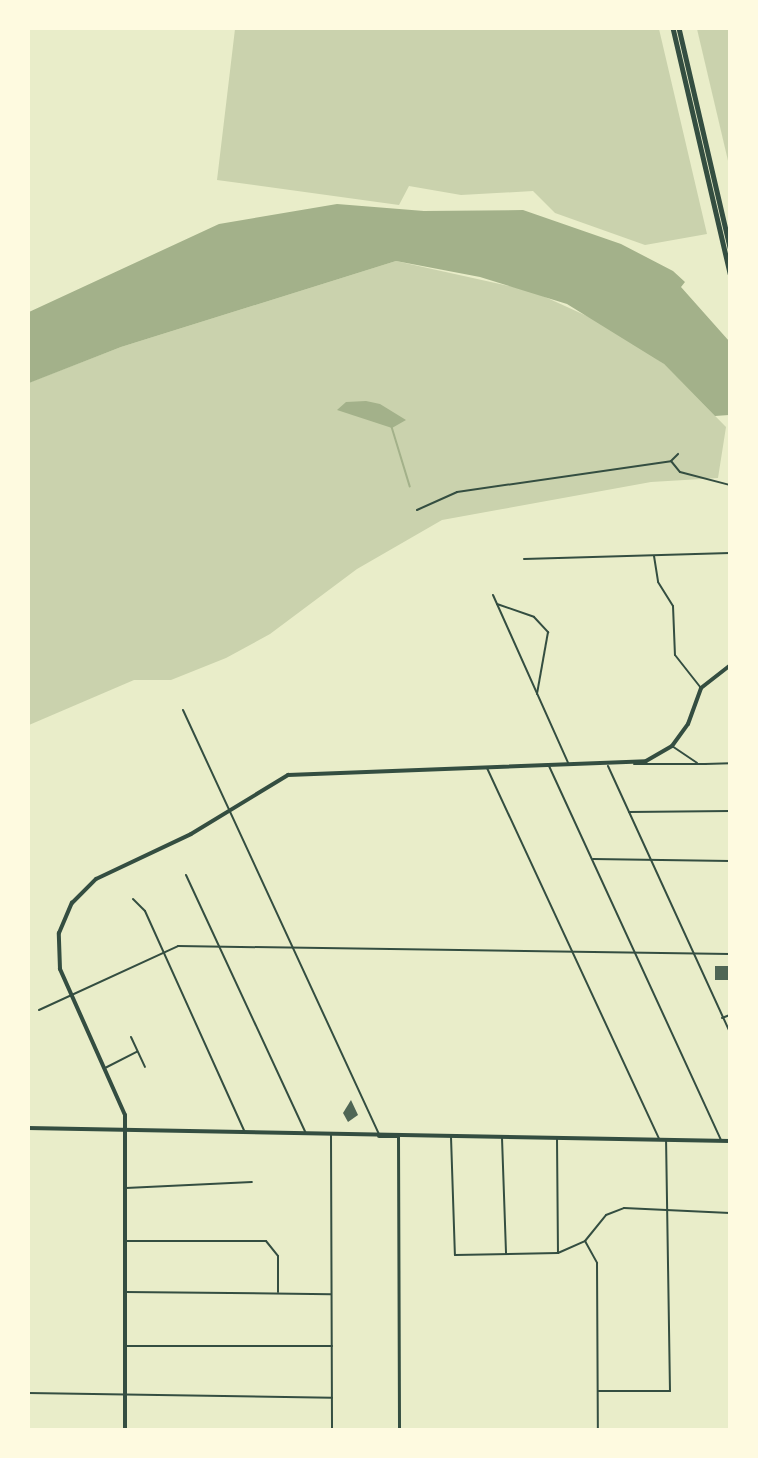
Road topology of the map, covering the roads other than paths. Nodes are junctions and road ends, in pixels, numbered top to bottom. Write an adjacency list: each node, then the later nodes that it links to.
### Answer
1 (673, 28): 4 (highway)
2 (679, 28): 3 (highway)
3 (729, 248)
4 (729, 273)
5 (678, 454): 6 (street)
6 (671, 461): 7 (street); 8 (street)
7 (729, 485)
8 (417, 510)
9 (729, 553): 10 (street)
10 (654, 555): 11 (street); 15 (street)
11 (524, 559)
12 (493, 595): 13 (street)
13 (497, 604): 16 (street); 16 (street)
14 (729, 664): 15 (main road)
15 (701, 688): 18 (main road)
16 (537, 694): 23 (street)
17 (183, 710): 26 (street)
18 (672, 746): 20 (main road); 21 (street)
19 (729, 763): 21 (street)
20 (634, 764): 21 (street); 24 (main road)
21 (706, 764)
22 (549, 766): 23 (main road); 25 (main road); 30 (street)
23 (569, 766): 24 (main road)
24 (608, 766): 28 (street)
25 (487, 768): 26 (main road); 37 (street)
26 (228, 808): 35 (street); 41 (main road)
27 (729, 811): 28 (lane)
28 (629, 812): 29 (street)
29 (651, 859): 30 (street); 31 (street); 39 (street)
30 (592, 860): 38 (street)
31 (729, 861)
32 (186, 875): 34 (street)
33 (133, 899): 36 (street)
34 (219, 947): 35 (street); 36 (street); 53 (street)
35 (292, 948): 37 (street); 55 (street)
36 (163, 951): 41 (street); 52 (street)
37 (572, 953): 38 (street); 60 (street)
38 (636, 954): 39 (street); 62 (street)
39 (692, 954): 40 (street); 44 (street)
40 (729, 954)
41 (70, 995): 42 (street); 49 (main road)
42 (39, 1010)
43 (729, 1015): 44 (street)
44 (722, 1018): 45 (street)
45 (729, 1032)
46 (131, 1037): 47 (street)
47 (137, 1052): 48 (street); 49 (street)
48 (145, 1067)
49 (105, 1068): 51 (main road)
50 (28, 1128): 51 (main road)
51 (124, 1130): 52 (main road); 65 (main road)
52 (245, 1132): 53 (main road)
53 (306, 1134): 54 (main road)
54 (331, 1135): 55 (main road); 74 (street)
55 (379, 1136): 56 (main road)
56 (398, 1136): 57 (main road); 83 (street)
57 (451, 1137): 58 (main road); 71 (street)
58 (502, 1138): 59 (main road); 71 (street)
59 (558, 1139): 60 (main road); 70 (street)
60 (659, 1140): 61 (main road)
61 (666, 1140): 62 (main road); 66 (street)
62 (722, 1140): 63 (main road)
63 (729, 1141)
64 (252, 1182): 65 (street)
65 (124, 1188): 68 (main road)
66 (667, 1209): 67 (street); 69 (street); 77 (street)
67 (729, 1213)
68 (125, 1241): 72 (main road); 73 (street)
69 (585, 1241): 70 (street); 77 (street)
70 (558, 1253): 71 (street)
71 (506, 1254)
72 (125, 1292): 73 (street); 75 (main road)
73 (278, 1292): 74 (street)
74 (331, 1294): 76 (street)
75 (125, 1346): 76 (street); 79 (main road)
76 (332, 1346): 80 (street)
77 (598, 1391): 84 (street)
78 (28, 1393): 79 (street)
79 (125, 1396): 80 (street); 81 (main road)
80 (332, 1398): 82 (street)
81 (125, 1430)
82 (332, 1430)
83 (399, 1430)
84 (598, 1430)

